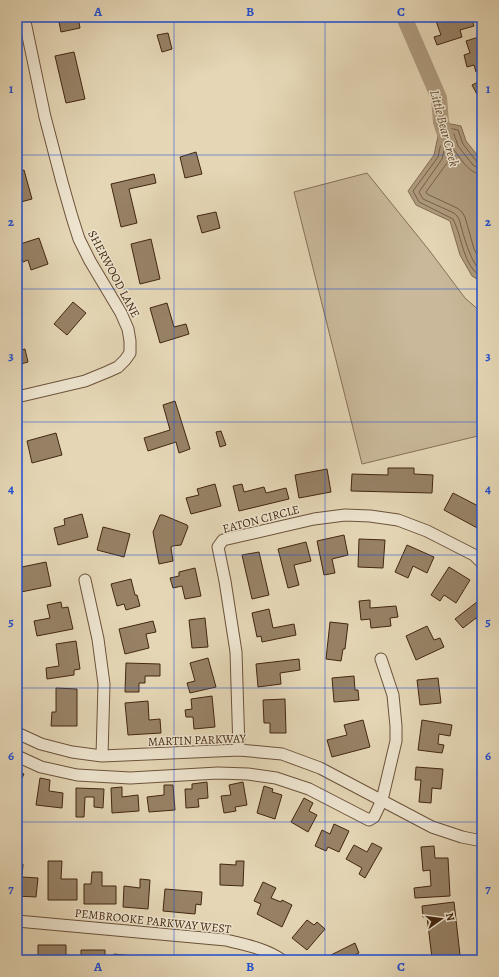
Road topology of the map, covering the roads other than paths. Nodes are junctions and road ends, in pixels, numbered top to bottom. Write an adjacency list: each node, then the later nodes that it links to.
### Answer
1 (24, 17): 2 (street, SHERWOOD LANE)
2 (17, 397)
3 (482, 563): 7 (street, EATON CIRCLE)
4 (85, 580): 9 (street)
5 (381, 659): 10 (street)
6 (17, 733): 9 (street, MARTIN PARKWAY)
7 (239, 750): 9 (street, MARTIN PARKWAY); 10 (street, MARTIN PARKWAY)
8 (17, 756): 10 (street)
9 (102, 756)
10 (382, 800): 11 (street, MARTIN PARKWAY)
11 (482, 841)
12 (17, 921): 13 (street, PEMBROOKE PARKWAY WEST)
13 (282, 960)

